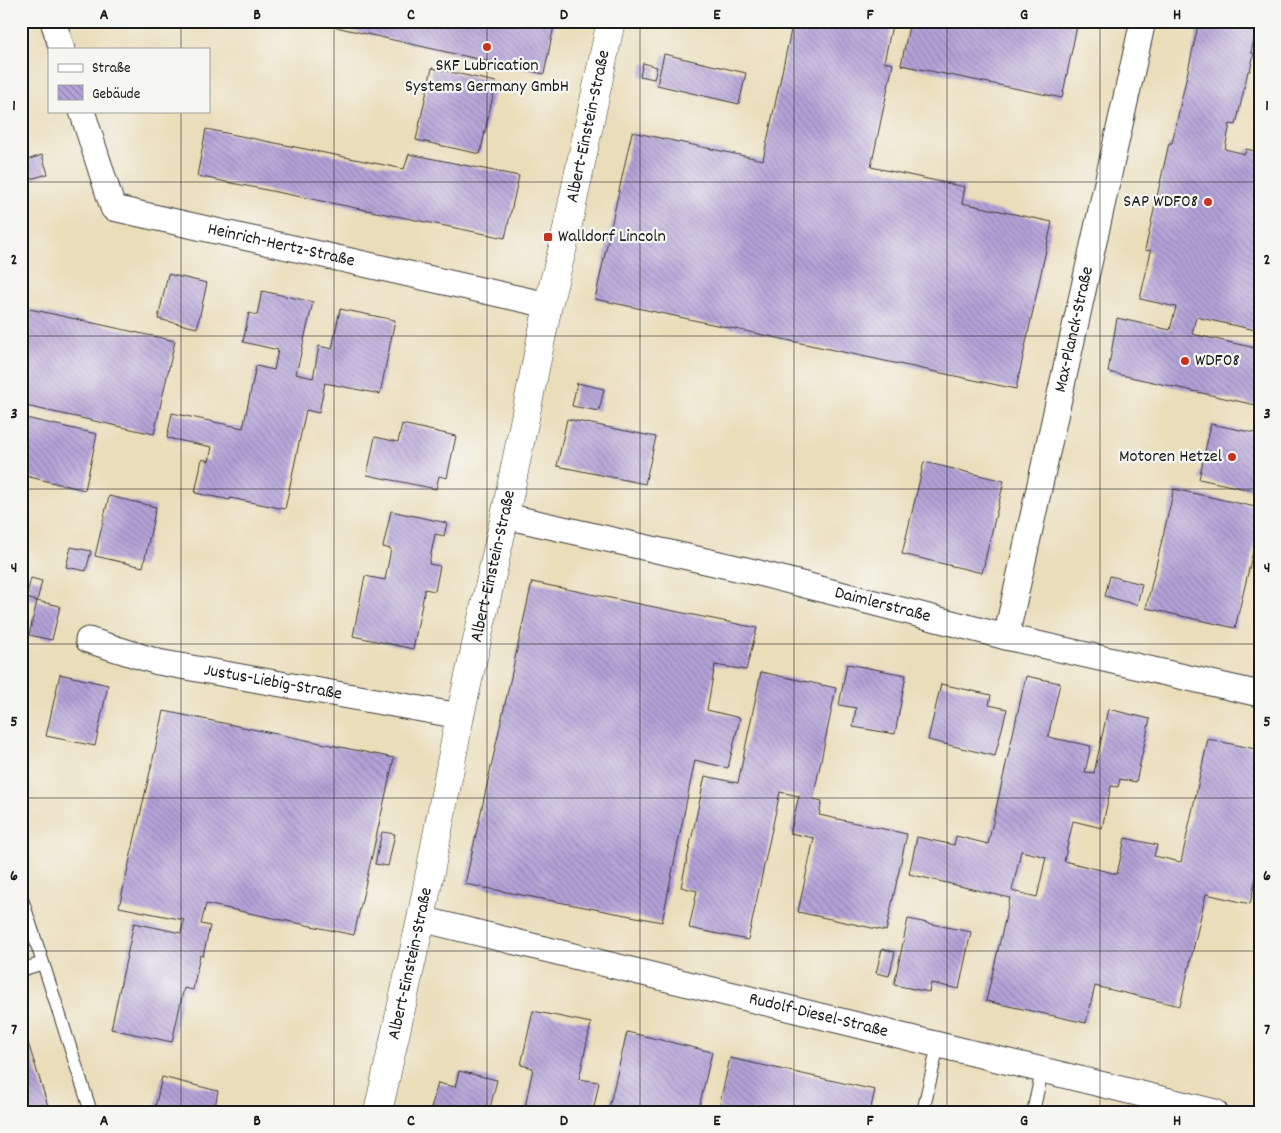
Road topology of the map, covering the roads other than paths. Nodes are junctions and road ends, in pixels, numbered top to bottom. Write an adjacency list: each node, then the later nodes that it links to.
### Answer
1 (53, 21): 4 (street)
2 (611, 21): 6 (street, Albert-Einstein-Straße)
3 (1143, 21): 8 (street, Max-Planck-Straße)
4 (62, 48)
5 (82, 112): 6 (street, Heinrich-Hertz-Straße)
6 (548, 305): 7 (street, Albert-Einstein-Straße)
7 (505, 516): 8 (street, Daimlerstraße); 11 (street, Albert-Einstein-Straße)
8 (1006, 637): 10 (street, Daimlerstraße)
9 (88, 640): 11 (street, Justus-Liebig-Straße)
10 (1260, 694)
11 (460, 716): 13 (street, Albert-Einstein-Straße)
12 (21, 896): 14 (lane)
13 (421, 919): 16 (street, Rudolf-Diesel-Straße); 19 (street, Albert-Einstein-Straße)
14 (43, 963): 15 (lane); 18 (lane)
15 (21, 970)
16 (938, 1045): 17 (street, Rudolf-Diesel-Straße); 20 (lane)
17 (1042, 1071): 21 (lane); 22 (street, Rudolf-Diesel-Straße)
18 (91, 1112)
19 (378, 1112)
20 (923, 1112)
21 (1033, 1112)
22 (1215, 1112)

